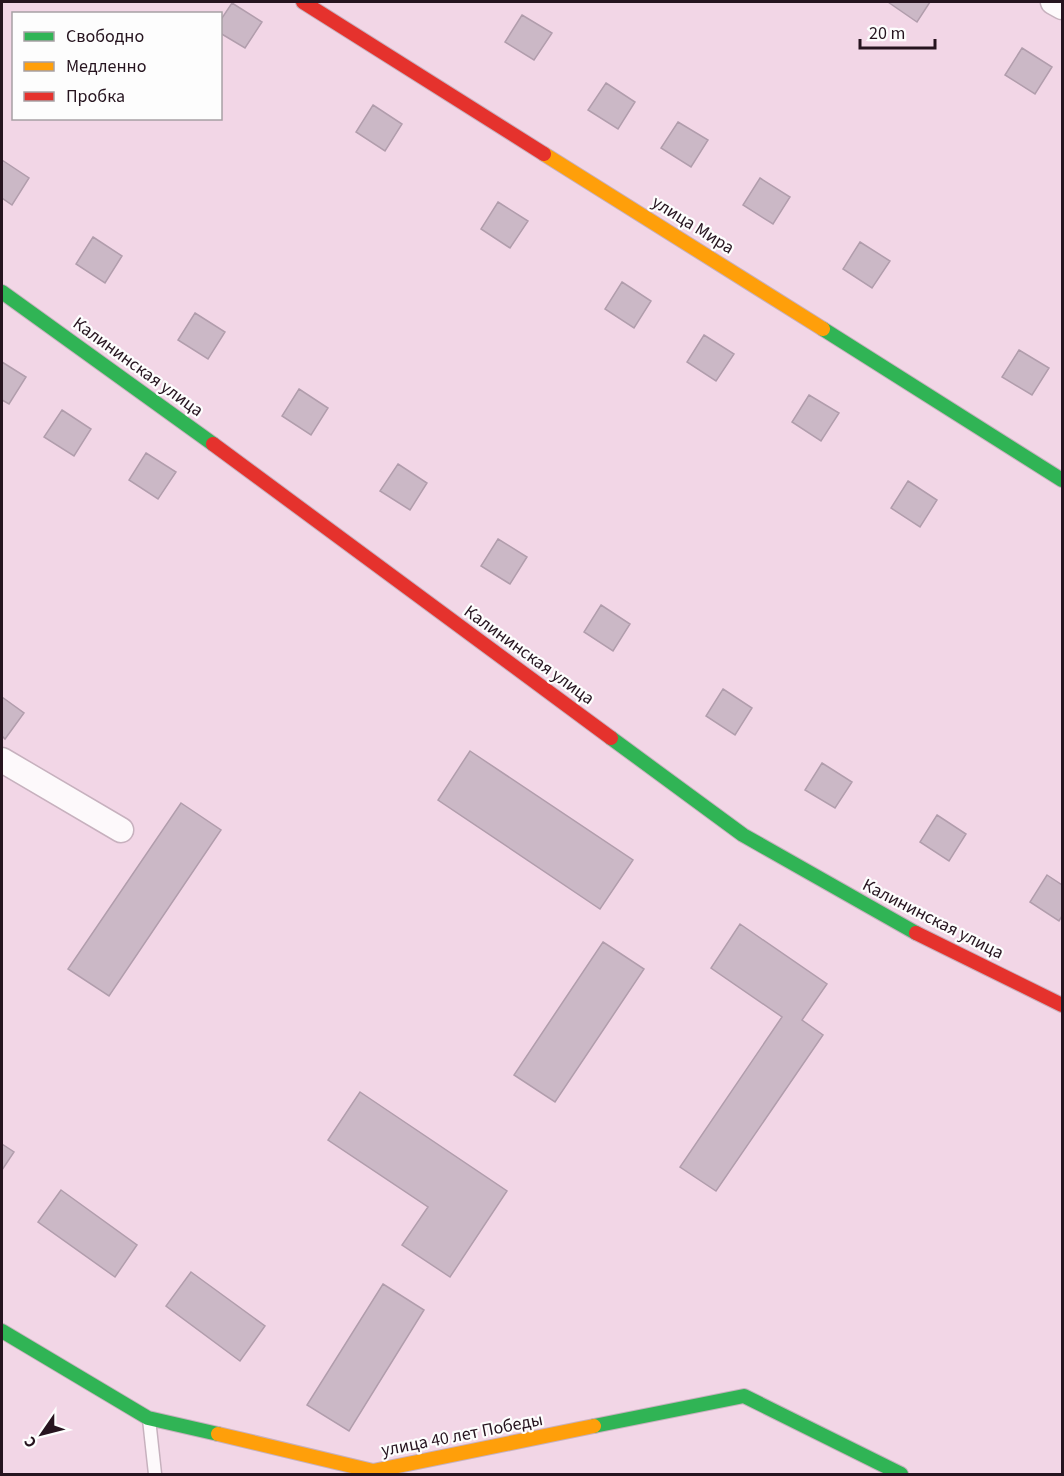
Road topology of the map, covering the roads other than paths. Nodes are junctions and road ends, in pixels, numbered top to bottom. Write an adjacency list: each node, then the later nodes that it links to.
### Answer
1 (303, 2): 5 (street, улица Мира)
2 (1053, 2): 3 (street)
3 (1062, 7)
4 (2, 292): 8 (street, Калининская улица)
5 (1062, 480)
6 (2, 760): 7 (street)
7 (121, 830)
8 (1062, 1005)
9 (2, 1331): 10 (street, улица 40 лет Победы)
10 (148, 1418): 11 (lane); 12 (street, улица 40 лет Победы)
11 (155, 1474)
12 (901, 1474)

